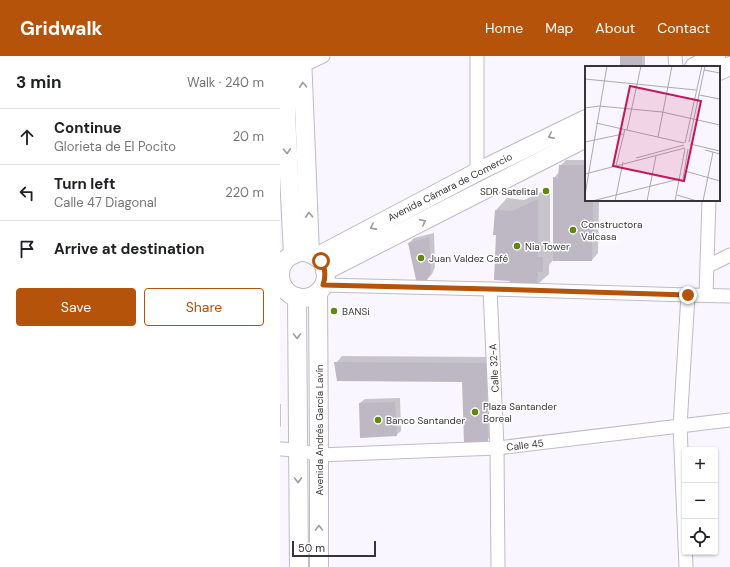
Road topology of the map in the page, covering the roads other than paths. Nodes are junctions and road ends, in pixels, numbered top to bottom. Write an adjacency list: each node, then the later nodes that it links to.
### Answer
1 (286, 56): 9 (main road, Avenida Andrés García Lavín)
2 (323, 56): 5 (street)
3 (477, 56): 12 (street)
4 (675, 56): 7 (street)
5 (302, 61): 16 (main road, Avenida Andrés García Lavín, one-way to 5)
6 (710, 64): 8 (main road)
7 (676, 66)
8 (730, 66)
9 (283, 115): 16 (main road, Avenida Andrés García Lavín, one-way to 16)
10 (585, 120): 12 (main road, Avenida Cámara de Comercio, one-way to 12)
11 (585, 138): 16 (main road, Avenida Cámara de Comercio, one-way to 11)
12 (477, 172): 16 (main road, Avenida Cámara de Comercio, one-way to 16)
13 (709, 201): 15 (street)
14 (730, 256): 15 (street)
15 (708, 266): 21 (street)
16 (314, 269): 17 (main road); 18 (street); 19 (main road); 27 (main road, Avenida Andrés García Lavín)
17 (280, 270): 19 (main road)
18 (490, 289): 20 (street); 25 (street, Calle 32-A)
19 (288, 293): 26 (main road, Avenida Andrés García Lavín, one-way to 26)
20 (688, 295): 21 (street); 24 (street)
21 (706, 295): 22 (street)
22 (730, 296)
23 (730, 420): 24 (street, Calle 45)
24 (680, 426): 25 (street, Calle 45); 31 (street)
25 (497, 448): 27 (street, Calle 45); 30 (street, Calle 32-A)
26 (289, 450): 27 (street, Calle 45); 28 (main road, Avenida Andrés García Lavín, one-way to 28)
27 (319, 455): 29 (main road, Avenida Andrés García Lavín, one-way to 27)
28 (299, 567)
29 (319, 567)
30 (498, 567)
31 (686, 567)

